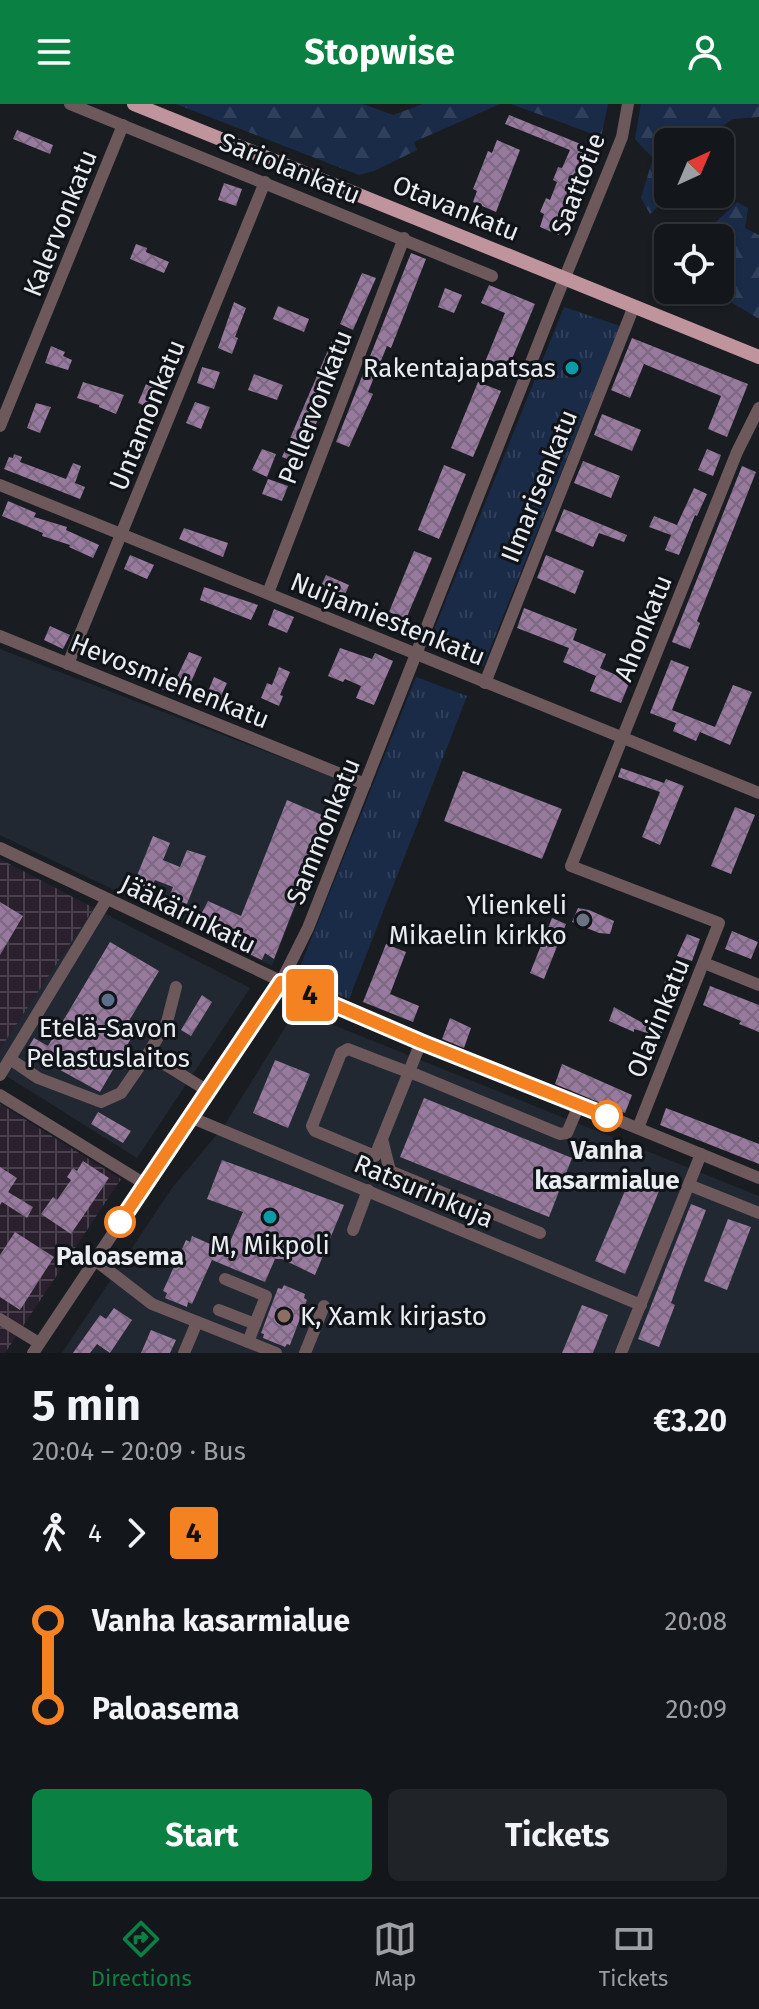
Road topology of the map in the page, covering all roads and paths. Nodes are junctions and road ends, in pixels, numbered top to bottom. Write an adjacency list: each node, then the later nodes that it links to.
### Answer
1 (70, 104): 4 (street, Sariolankatu)
2 (134, 104): 8 (main road, Otavankatu)
3 (628, 104): 8 (street, Saattotie)
4 (123, 125): 5 (street, Sariolankatu); 12 (street, Kalervonkatu)
5 (265, 182): 6 (street, Sariolankatu); 14 (street, Untamonkatu)
6 (404, 238): 7 (street, Sariolankatu); 15 (street, Pellervonkatu)
7 (492, 276)
8 (564, 278): 9 (main road, Otavankatu); 17 (street, Sammonkatu)
9 (634, 306): 10 (main road, Otavankatu); 19 (street, Ilmarisenkatu)
10 (759, 357)
11 (759, 408): 20 (street, Ahonkatu)
12 (0, 426)
13 (0, 485): 14 (street, Nuijamiestenkatu)
14 (122, 534): 15 (street, Nuijamiestenkatu); 18 (street, Untamonkatu)
15 (268, 593): 17 (street, Nuijamiestenkatu)
16 (0, 636): 18 (street, Hevosmiehenkatu)
17 (417, 655): 19 (street, Nuijamiestenkatu); 21 (street, Sammonkatu)
18 (68, 664): 21 (street, Hevosmiehenkatu)
19 (485, 683): 20 (street, Nuijamiestenkatu)
20 (623, 738): 22 (street, Nuijamiestenkatu); 25 (street, Ahonkatu)
21 (365, 784): 27 (street, Sammonkatu)
22 (759, 793)
23 (0, 848): 24 (street, Jääkärinkatu)
24 (107, 899): 27 (street, Jääkärinkatu); 32 (street)
25 (719, 923): 26 (street, Olavinkatu)
26 (704, 963): 28 (street); 39 (street, Olavinkatu)
27 (281, 982): 30 (street, Jääkärinkatu); 35 (street, Sammonkatu)
28 (759, 985)
29 (176, 987): 31 (street)
30 (421, 1042): 33 (street); 37 (street, Jääkärinkatu)
31 (148, 1054): 32 (street); 35 (street)
32 (10, 1059): 34 (street)
33 (409, 1072): 37 (street); 40 (street); 40 (street)
34 (0, 1075)
35 (208, 1091): 38 (street, Sammonkatu)
36 (0, 1095): 43 (street)
37 (579, 1105): 39 (street, Jääkärinkatu)
38 (190, 1117): 43 (street, Sammonkatu); 45 (street, Ratsurinkuja)
39 (638, 1128): 41 (street, Jääkärinkatu)
40 (382, 1139): 48 (street)
41 (701, 1154): 42 (street, Jääkärinkatu); 44 (street)
42 (759, 1178)
43 (145, 1184): 49 (street, Sammonkatu)
44 (689, 1185): 46 (street); 51 (street)
45 (368, 1190): 47 (street); 51 (street, Ratsurinkuja)
46 (759, 1213)
47 (353, 1230)
48 (540, 1233)
49 (95, 1260): 55 (street); 58 (street, Sammonkatu)
50 (225, 1279): 56 (street)
51 (641, 1305): 63 (street)
52 (324, 1306): 62 (street)
53 (219, 1310): 56 (street)
54 (0, 1319): 58 (street)
55 (197, 1322): 57 (street); 59 (street)
56 (255, 1324): 57 (street)
57 (248, 1342): 61 (street)
58 (36, 1348)
59 (185, 1350): 60 (street)
60 (200, 1353)
61 (276, 1353)
62 (305, 1353)
63 (621, 1353)

